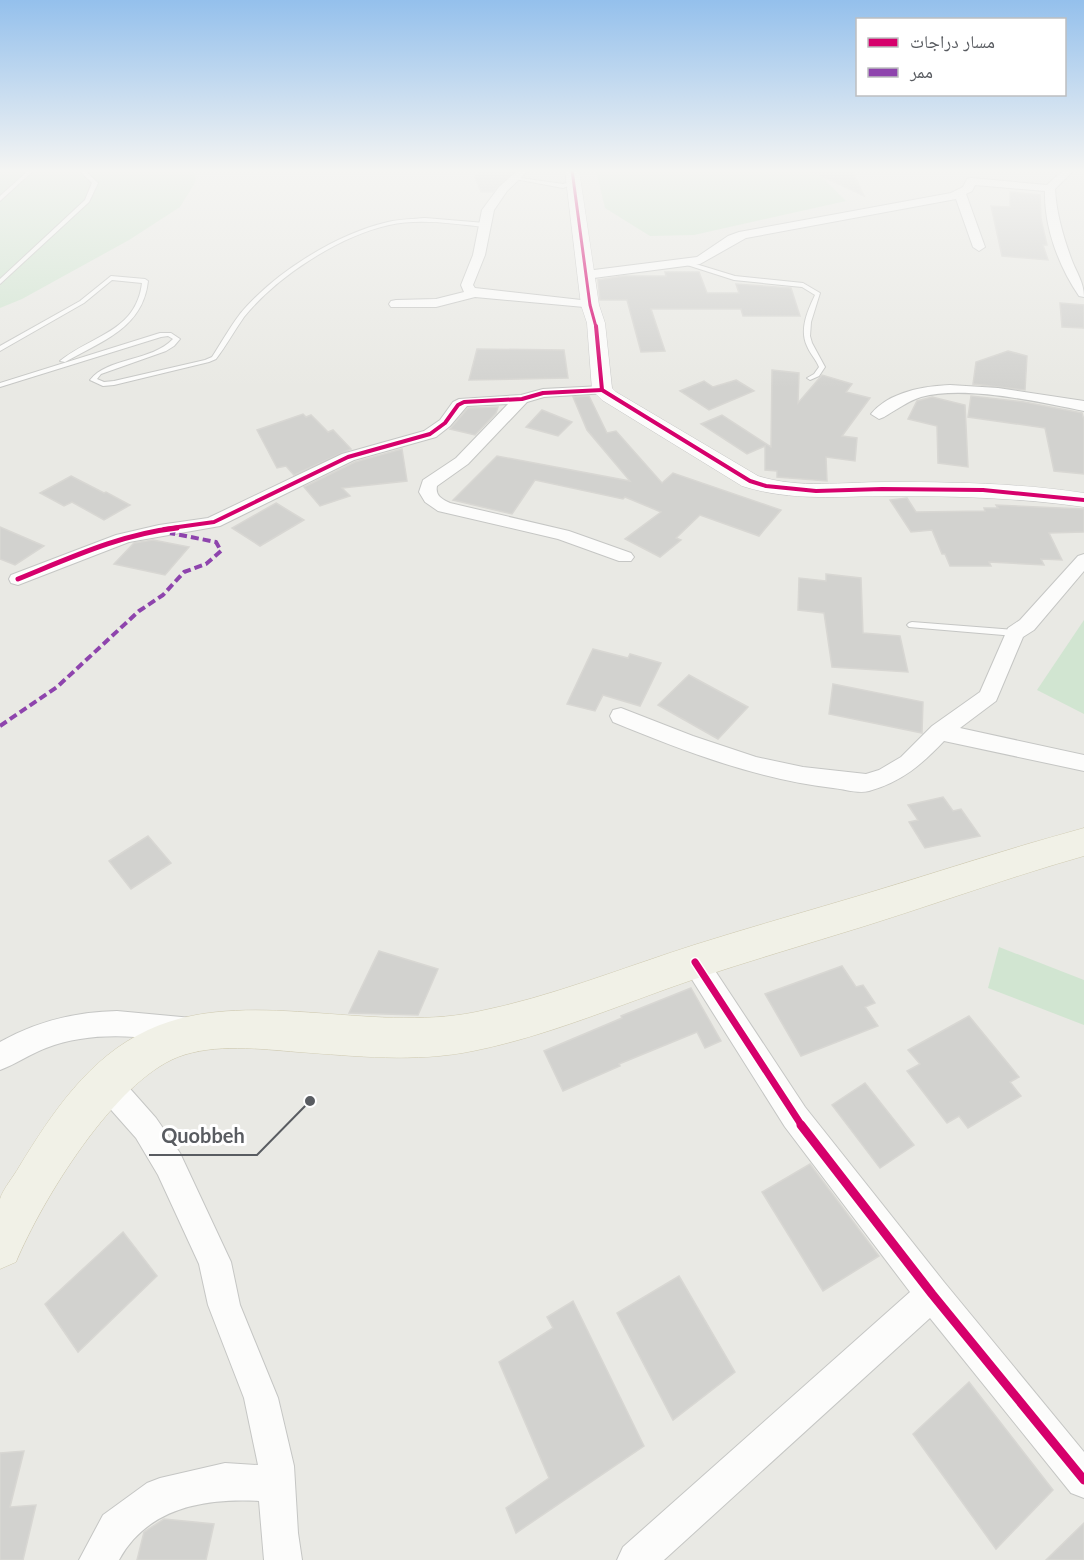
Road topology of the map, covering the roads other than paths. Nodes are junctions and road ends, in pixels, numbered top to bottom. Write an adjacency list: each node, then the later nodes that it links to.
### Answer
1 (42, 243): 11 (lane)
2 (338, 243): 17 (lane)
3 (482, 243): 12 (street)
4 (582, 243): 10 (street)
5 (727, 243): 9 (street)
6 (977, 243): 8 (street)
7 (1060, 243): 13 (street)
8 (979, 247)
9 (687, 263): 10 (street); 18 (lane)
10 (586, 275): 15 (street)
11 (0, 282)
12 (475, 293): 14 (street); 15 (street)
13 (1084, 293)
14 (396, 304)
15 (590, 305): 20 (street)
16 (0, 349): 17 (lane)
17 (50, 369): 19 (lane)
18 (810, 378)
19 (0, 385)
20 (602, 390): 21 (street); 24 (street)
21 (522, 399): 25 (street); 27 (street)
22 (1084, 406): 23 (street)
23 (879, 414)
24 (1084, 500)
25 (625, 558)
26 (1084, 560): 29 (street)
27 (18, 579)
28 (912, 625): 29 (lane)
29 (1015, 633): 31 (street)
30 (621, 716): 31 (street)
31 (940, 732): 32 (street)
32 (1084, 763)
33 (1084, 842): 34 (main road)
34 (695, 962): 35 (main road); 39 (street)
35 (196, 1032): 36 (street); 37 (main road)
36 (0, 1057)
37 (107, 1084): 38 (main road); 41 (street)
38 (0, 1246)
39 (932, 1294): 40 (street); 44 (street)
40 (1084, 1480)
41 (277, 1484): 42 (street); 43 (street)
42 (276, 1551)
43 (98, 1560)
44 (636, 1560)

